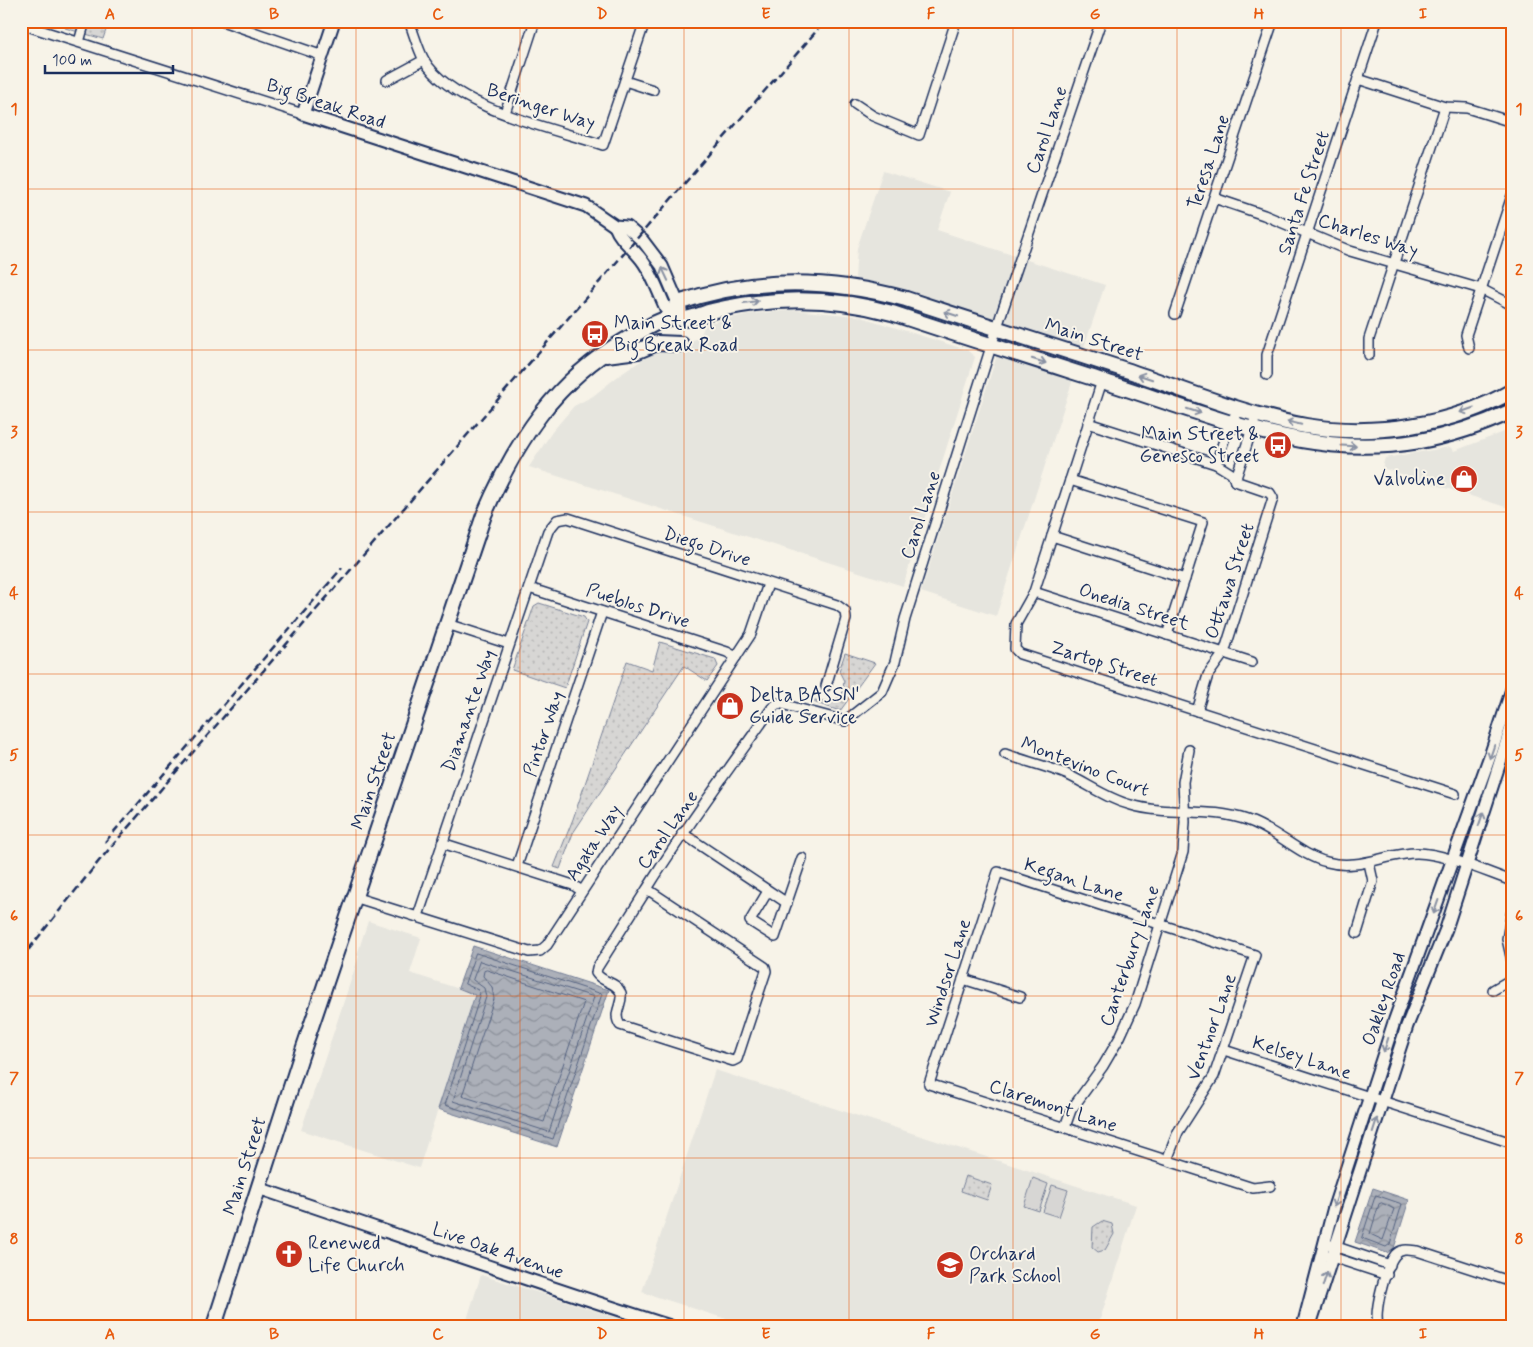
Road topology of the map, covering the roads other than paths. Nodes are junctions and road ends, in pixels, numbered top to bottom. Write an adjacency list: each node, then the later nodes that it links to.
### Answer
1 (85, 21): 12 (street)
2 (222, 21): 13 (street)
3 (334, 21): 13 (street)
4 (410, 21): 14 (street, Beringer Way)
5 (535, 21): 21 (street)
6 (645, 21): 17 (street, Beringer Way)
7 (956, 21): 19 (street)
8 (1100, 21): 35 (street, Carol Lane)
9 (1273, 21): 25 (street, Teresa Lane)
10 (1377, 21): 15 (street, Santa Fe Street)
11 (21, 24): 12 (street, Big Break Road)
12 (79, 42): 22 (street, Big Break Road)
13 (323, 56): 22 (street)
14 (424, 60): 16 (street); 21 (street, Beringer Way)
15 (1358, 79): 20 (street); 27 (street, Santa Fe Street)
16 (387, 80)
17 (625, 81): 18 (street); 21 (street, Beringer Way)
18 (653, 90)
19 (855, 104)
20 (1445, 107): 23 (street); 28 (street)
21 (505, 113)
22 (303, 114): 26 (street, Big Break Road)
23 (1512, 122)
24 (1512, 196): 29 (street)
25 (1214, 198): 27 (street, Charles Way); 32 (street, Teresa Lane)
26 (615, 226): 30 (street, Big Break Road, one-way to 26); 33 (street, Big Break Road)
27 (1308, 233): 28 (street, Charles Way); 41 (street, Santa Fe Street)
28 (1394, 262): 29 (street, Charles Way); 39 (street)
29 (1481, 289): 31 (street, Charles Way); 38 (street)
30 (678, 303): 33 (main road); 34 (street, Big Break Road); 35 (main road, Main Street, one-way to 30)
31 (1512, 305)
32 (1175, 314)
33 (670, 317): 34 (main road, Main Street); 40 (main road, Main Street)
34 (684, 319): 37 (main road, Main Street, one-way to 37)
35 (998, 328): 37 (street, Carol Lane); 44 (main road, Main Street, one-way to 35)
36 (681, 344): 40 (main road)
37 (992, 346): 42 (main road, Main Street, one-way to 42); 74 (street, Carol Lane)
38 (1469, 348)
39 (1370, 355)
40 (600, 356): 60 (main road, Main Street)
41 (1267, 375)
42 (1102, 381): 47 (main road, Main Street, one-way to 47); 48 (street, Zartop Street)
43 (1512, 391): 46 (main road, Main Street, one-way to 46)
44 (1241, 408): 46 (main road, Main Street); 47 (street)
45 (1512, 411): 49 (main road, Main Street, one-way to 45)
46 (1257, 413): 49 (street)
47 (1230, 422): 49 (main road, Main Street); 50 (street)
48 (1088, 423): 50 (street); 51 (street, Zartop Street)
49 (1252, 429): 52 (street)
50 (1216, 464): 52 (street)
51 (1070, 480): 54 (street, Zartop Street); 55 (street)
52 (1235, 481): 63 (street, Ottawa Street)
53 (557, 520): 56 (street, Diego Drive); 57 (street, Diamante Way)
54 (1052, 536): 55 (street); 58 (street, Zartop Street)
55 (1185, 579): 61 (street)
56 (768, 584): 64 (street, Agata Way); 66 (street, Diego Drive)
57 (529, 588): 59 (street, Pueblos Drive); 62 (street, Diamante Way)
58 (1034, 592): 61 (street, Onedia Street); 68 (street, Zartop Street)
59 (602, 612): 64 (street, Pueblos Drive); 79 (street, Pintor Way)
60 (447, 624): 62 (street); 86 (main road, Main Street)
61 (1167, 635): 63 (street, Onedia Street)
62 (509, 644): 75 (street, Diamante Way)
63 (1224, 653): 65 (street, Onedia Street); 68 (street, Ottawa Street)
64 (736, 657): 84 (street, Agata Way)
65 (1252, 662)
66 (826, 686)
67 (1512, 689): 77 (street, Oakley Road, one-way to 77)
68 (1197, 710): 72 (street, Zartop Street)
69 (1512, 725): 80 (street, Oakley Road, one-way to 69)
70 (1190, 750): 73 (street, Canterbury Lane)
71 (1004, 754): 73 (street, Montevino Court)
72 (1455, 794)
73 (1184, 812): 78 (street, Montevino Court); 90 (street, Canterbury Lane)
74 (682, 834): 83 (street, Carol Lane); 85 (street)
75 (442, 843): 79 (street); 89 (street, Diamante Way)
76 (802, 858): 87 (street)
77 (1452, 861): 78 (street, Montevino Court); 80 (street, Montevino Court); 100 (street, Oakley Road, one-way to 100)
78 (1369, 863): 91 (street)
79 (517, 866): 84 (street)
80 (1467, 866): 82 (street, Montevino Court); 101 (street, Oakley Road)
81 (998, 872): 90 (street, Kegan Lane); 94 (street, Windsor Lane)
82 (1512, 881)
83 (647, 889): 83 (street, Carol Lane)
84 (582, 891): 89 (street, Agata Way)
85 (768, 891): 87 (street); 87 (street)
86 (354, 897): 89 (street, Agata Way); 106 (main road, Main Street)
87 (787, 903)
88 (1512, 911): 93 (street)
89 (418, 916)
90 (1160, 925): 92 (street, Kegan Lane); 102 (street, Canterbury Lane)
91 (1356, 933)
92 (1255, 955): 98 (street, Ventnor Lane)
93 (1512, 961)
94 (964, 978): 97 (street); 99 (street, Windsor Lane)
95 (1512, 979): 96 (street)
96 (1493, 990)
97 (1020, 997)
98 (1224, 1050): 100 (street, Kelsey Lane); 104 (street, Ventnor Lane)
99 (929, 1084): 102 (street, Claremont Lane)
100 (1370, 1097): 101 (street, Kelsey Lane); 107 (street, Oakley Road, one-way to 107)
101 (1383, 1102): 103 (street, Kelsey Lane); 108 (street, Oakley Road, one-way to 101)
102 (1065, 1127): 104 (street, Claremont Lane)
103 (1512, 1143)
104 (1167, 1160): 105 (street, Claremont Lane)
105 (1270, 1186)
106 (258, 1188): 114 (main road, Main Street); 115 (street, Live Oak Avenue)
107 (1323, 1248): 108 (street); 116 (street, Oakley Road)
108 (1334, 1252): 109 (street); 111 (street); 117 (street, Oakley Road, one-way to 108)
109 (1366, 1256): 110 (street); 111 (street)
110 (1390, 1265): 112 (street); 113 (street)
111 (1363, 1266): 112 (street)
112 (1387, 1275): 118 (street)
113 (1512, 1282)
114 (214, 1326)
115 (670, 1326)
116 (1303, 1326)
117 (1310, 1326)
118 (1379, 1326)

